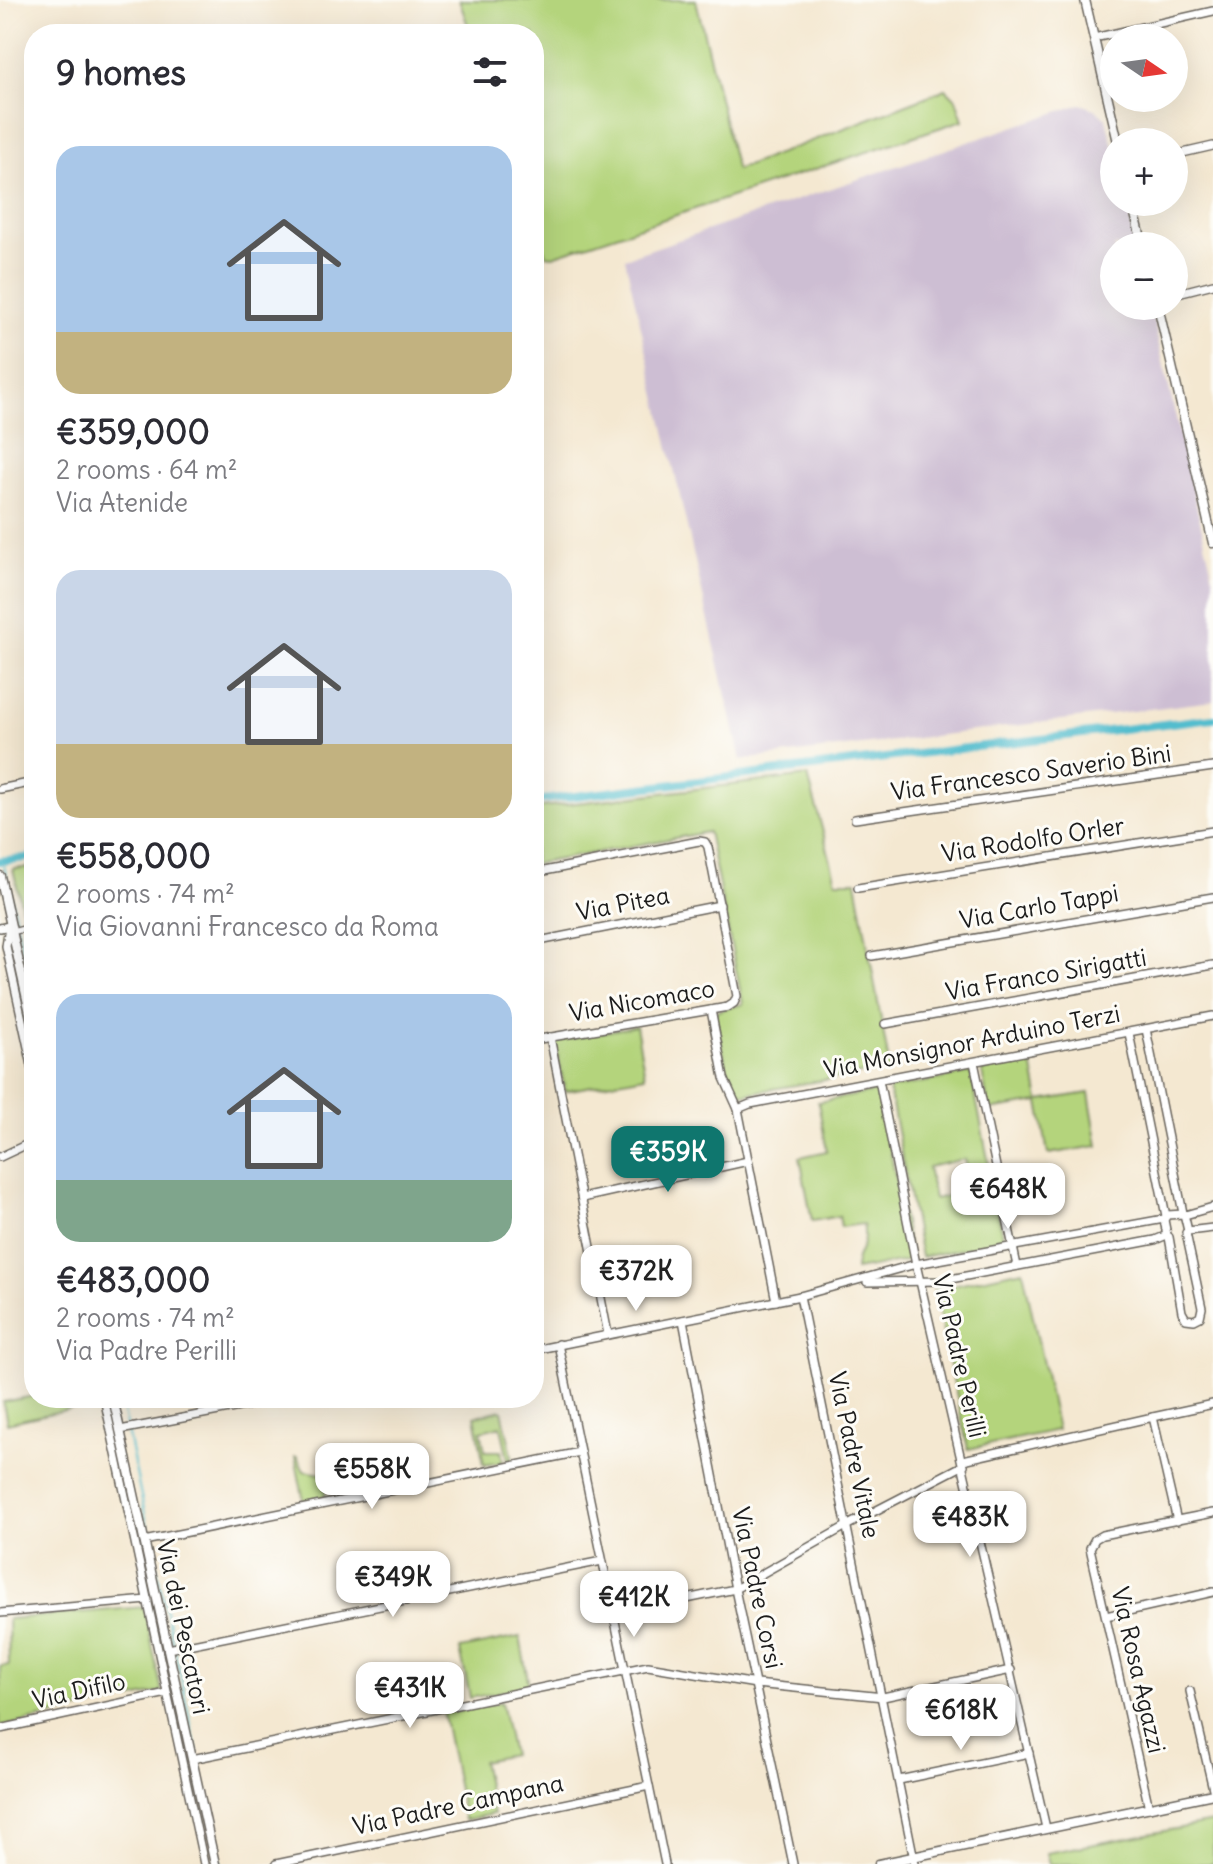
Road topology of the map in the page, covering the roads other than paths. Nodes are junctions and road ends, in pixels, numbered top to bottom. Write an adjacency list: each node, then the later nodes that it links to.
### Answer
1 (1085, 0): 3 (street)
2 (1213, 11): 3 (street)
3 (1094, 38): 4 (street)
4 (1115, 128)
5 (1213, 146): 6 (street)
6 (1188, 152)
7 (1213, 284): 8 (street)
8 (1188, 290)
9 (1161, 320): 10 (street)
10 (1213, 543)
11 (1213, 767): 14 (street, Via Francesco Saverio Bini)
12 (24, 784): 13 (street)
13 (0, 789)
14 (855, 819)
15 (1213, 831): 18 (street, Via Rodolfo Orler)
16 (544, 871): 20 (street, Via Nicomaco)
17 (1, 880): 21 (street)
18 (858, 888)
19 (1213, 897): 23 (street, Via Carlo Tappi)
20 (720, 905): 22 (street, Via Pitea); 26 (street, Via Nicomaco)
21 (9, 929): 25 (street); 29 (street)
22 (544, 940)
23 (872, 956)
24 (1213, 965): 28 (street, Via Franco Sirigatti)
25 (24, 990)
26 (711, 1010): 32 (street, Via Nicomaco); 36 (street)
27 (1213, 1016): 30 (street, Via Monsignor Arduino Terzi)
28 (885, 1024)
29 (24, 1029)
30 (1146, 1029): 31 (street, Via Monsignor Arduino Terzi); 42 (street)
31 (1129, 1033): 34 (street, Via Monsignor Arduino Terzi); 43 (street)
32 (550, 1037): 33 (street, Via Nicomaco); 40 (street)
33 (544, 1038)
34 (974, 1062): 35 (street, Via Monsignor Arduino Terzi); 47 (street)
35 (879, 1080): 36 (street, Via Monsignor Arduino Terzi); 48 (street, Via Padre Perilli)
36 (738, 1109): 39 (street)
37 (24, 1146): 38 (street)
38 (0, 1157)
39 (748, 1161): 40 (street); 53 (street)
40 (582, 1198): 55 (street)
41 (1213, 1207): 42 (street)
42 (1184, 1215): 43 (street); 45 (street)
43 (1166, 1218): 46 (street); 47 (street)
44 (1213, 1228): 45 (street)
45 (1186, 1233): 46 (street); 46 (street)
46 (1170, 1236): 49 (street)
47 (1012, 1246): 48 (street); 49 (street)
48 (916, 1264): 50 (street); 51 (street, Via Padre Perilli)
49 (1017, 1266): 51 (street)
50 (857, 1282): 51 (street); 52 (street)
51 (921, 1282): 65 (street, Via Padre Perilli)
52 (800, 1296): 53 (street); 68 (street, Via Padre Vitale)
53 (776, 1301): 54 (street)
54 (683, 1320): 55 (street); 71 (street, Via Padre Corsi)
55 (608, 1334): 56 (street)
56 (558, 1344): 57 (street); 64 (street)
57 (544, 1348)
58 (1213, 1404): 62 (street)
59 (106, 1408): 73 (street, Via dei Pescatori)
60 (117, 1408): 63 (street, Via dei Pescatori)
61 (235, 1408): 63 (street)
62 (1153, 1417): 65 (street); 67 (street)
63 (125, 1429): 69 (street, Via dei Pescatori)
64 (580, 1452): 69 (street); 70 (street)
65 (964, 1462): 68 (street); 79 (street, Via Padre Perilli)
66 (1213, 1513): 67 (street)
67 (1177, 1521): 76 (street, Via Rosa Agazzi)
68 (848, 1525): 71 (street); 83 (street, Via Padre Vitale)
69 (151, 1540): 77 (street, Via dei Pescatori)
70 (602, 1561): 75 (street); 77 (street)
71 (735, 1589): 75 (street); 80 (street, Via Padre Corsi)
72 (1213, 1592): 76 (street)
73 (148, 1600): 74 (street); 82 (street, Via dei Pescatori)
74 (0, 1613)
75 (613, 1614): 78 (street)
76 (1106, 1616): 90 (street, Via Rosa Agazzi)
77 (173, 1648): 86 (street, Via dei Pescatori)
78 (625, 1670): 80 (street); 86 (street); 88 (street)
79 (1011, 1670): 83 (street); 85 (street, Via Padre Perilli)
80 (756, 1684): 83 (street); 98 (street, Via Padre Corsi)
81 (1190, 1691): 89 (street)
82 (167, 1693): 84 (street, Via Difilo); 94 (street, Via dei Pescatori)
83 (883, 1697): 87 (street, Via Padre Vitale)
84 (0, 1729)
85 (1029, 1753): 87 (street); 91 (street, Via Padre Perilli)
86 (196, 1758): 95 (street, Via dei Pescatori)
87 (899, 1780): 93 (street, Via Padre Vitale)
88 (649, 1786): 96 (street, Via Padre Campana); 97 (street)
89 (1213, 1792): 90 (street)
90 (1149, 1808): 91 (street)
91 (1046, 1828): 92 (street)
92 (935, 1852): 93 (street); 100 (street)
93 (915, 1860): 99 (street)
94 (204, 1864)
95 (215, 1864)
96 (276, 1864)
97 (665, 1864)
98 (793, 1864)
99 (879, 1864)
100 (937, 1864)

